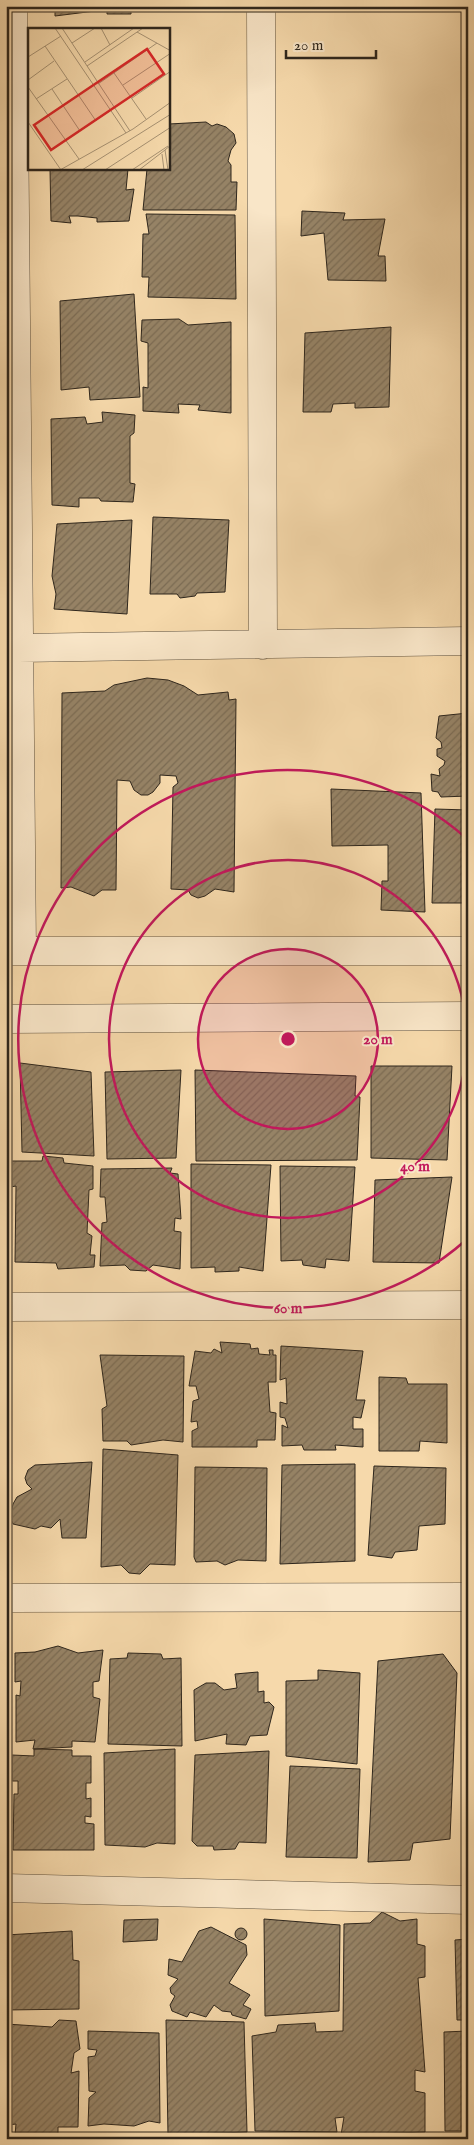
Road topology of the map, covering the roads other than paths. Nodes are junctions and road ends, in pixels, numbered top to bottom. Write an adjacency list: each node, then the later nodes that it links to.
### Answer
1 (13, 6): 5 (street)
2 (261, 6): 4 (street)
3 (468, 641): 4 (street)
4 (264, 645): 5 (street)
5 (19, 648): 6 (street)
6 (14, 951): 7 (street)
7 (468, 952)
8 (468, 1016): 9 (street)
9 (6, 1018)
10 (468, 1305): 11 (street)
11 (6, 1307)
12 (468, 1597): 13 (street)
13 (6, 1598)
14 (6, 1888): 15 (street)
15 (468, 1900)

